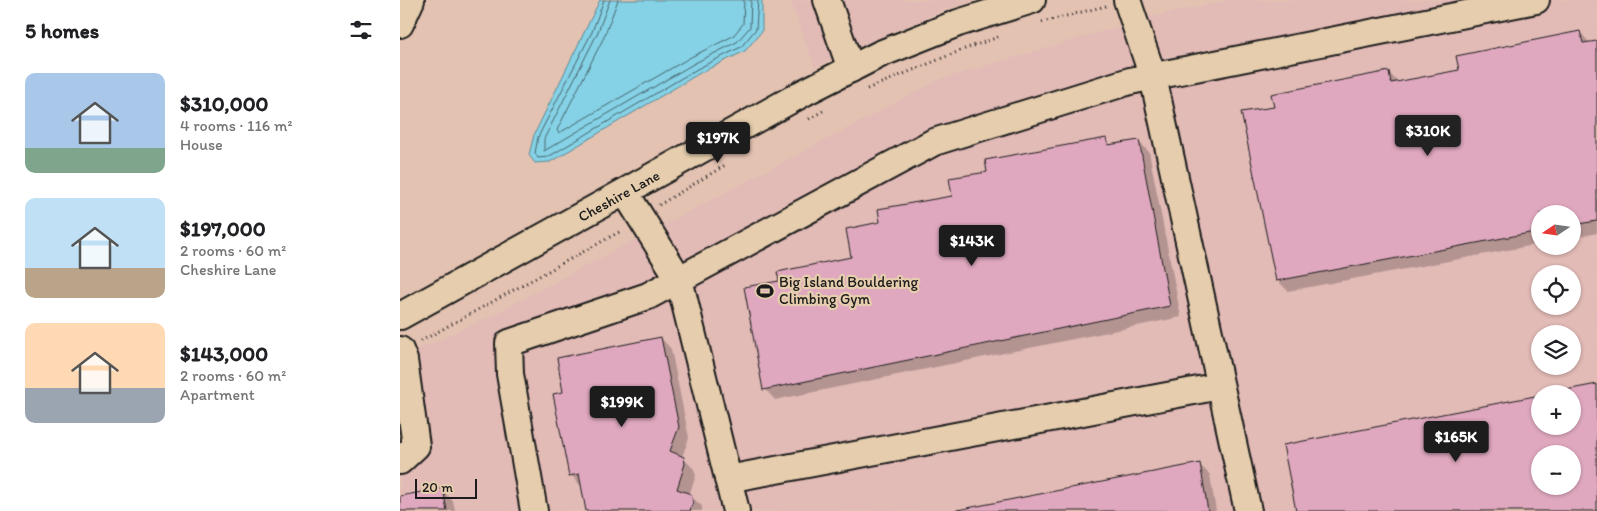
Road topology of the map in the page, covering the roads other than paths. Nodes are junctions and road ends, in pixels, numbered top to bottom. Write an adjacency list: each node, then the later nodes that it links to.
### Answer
1 (411, 0): 6 (street)
2 (827, 0): 8 (street)
3 (1536, 0): 7 (street)
4 (1127, 1): 7 (street)
5 (1036, 12): 8 (street, Cheshire Lane)
6 (400, 24)
7 (1152, 76): 10 (street); 13 (street)
8 (855, 81): 9 (street, Cheshire Lane)
9 (625, 192): 10 (street); 11 (street, Cheshire Lane)
10 (679, 279): 16 (street); 17 (street)
11 (400, 316)
12 (400, 351): 14 (street)
13 (1220, 386): 16 (street); 19 (street)
14 (405, 406): 15 (street)
15 (400, 461)
16 (728, 479): 18 (street)
17 (534, 511)
18 (736, 511)
19 (1248, 511)

